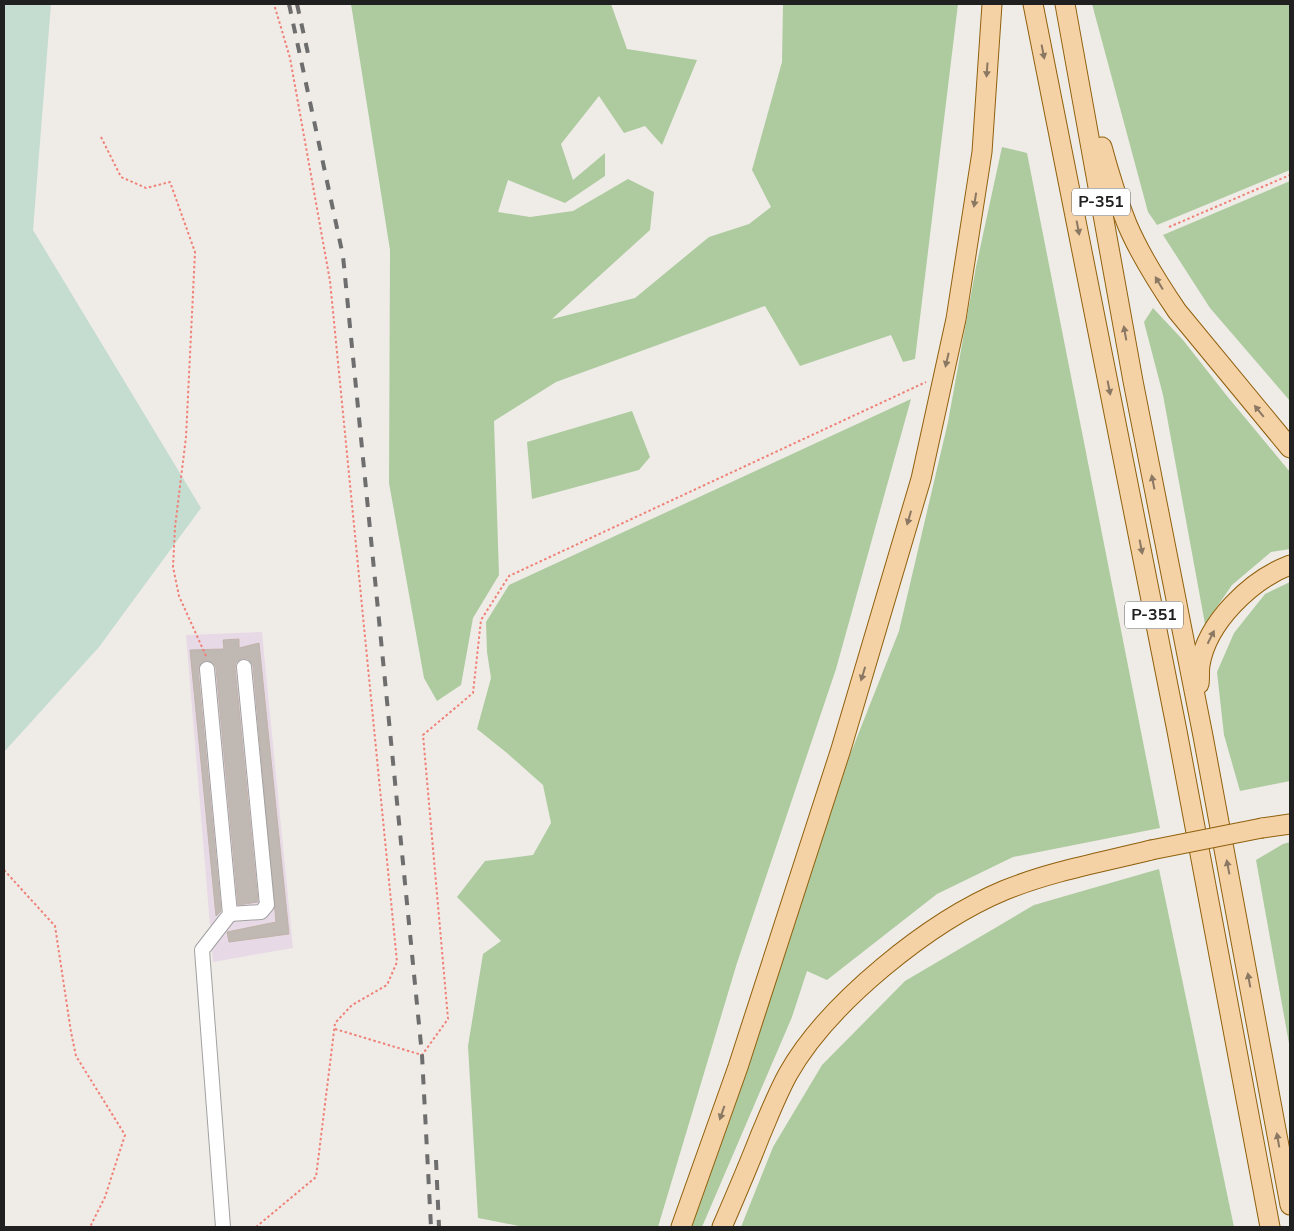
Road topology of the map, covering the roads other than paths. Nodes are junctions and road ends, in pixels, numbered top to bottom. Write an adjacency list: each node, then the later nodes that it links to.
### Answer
1 (992, 4): 14 (main road, one-way to 14)
2 (1033, 4): 16 (main road, Р-351, one-way to 16)
3 (1065, 4): 4 (main road, Р-351)
4 (1069, 23): 5 (main road, one-way to 4); 9 (main road, Р-351, one-way to 4)
5 (1290, 448)
6 (1290, 565): 9 (main road, one-way to 6)
7 (244, 667): 11 (lane)
8 (206, 670): 11 (lane)
9 (1203, 736): 12 (main road, Р-351, one-way to 9)
10 (1290, 824): 15 (main road, bridge)
11 (230, 914): 13 (lane)
12 (1290, 1205)
13 (224, 1227)
14 (681, 1227)
15 (722, 1227)
16 (1270, 1227)

